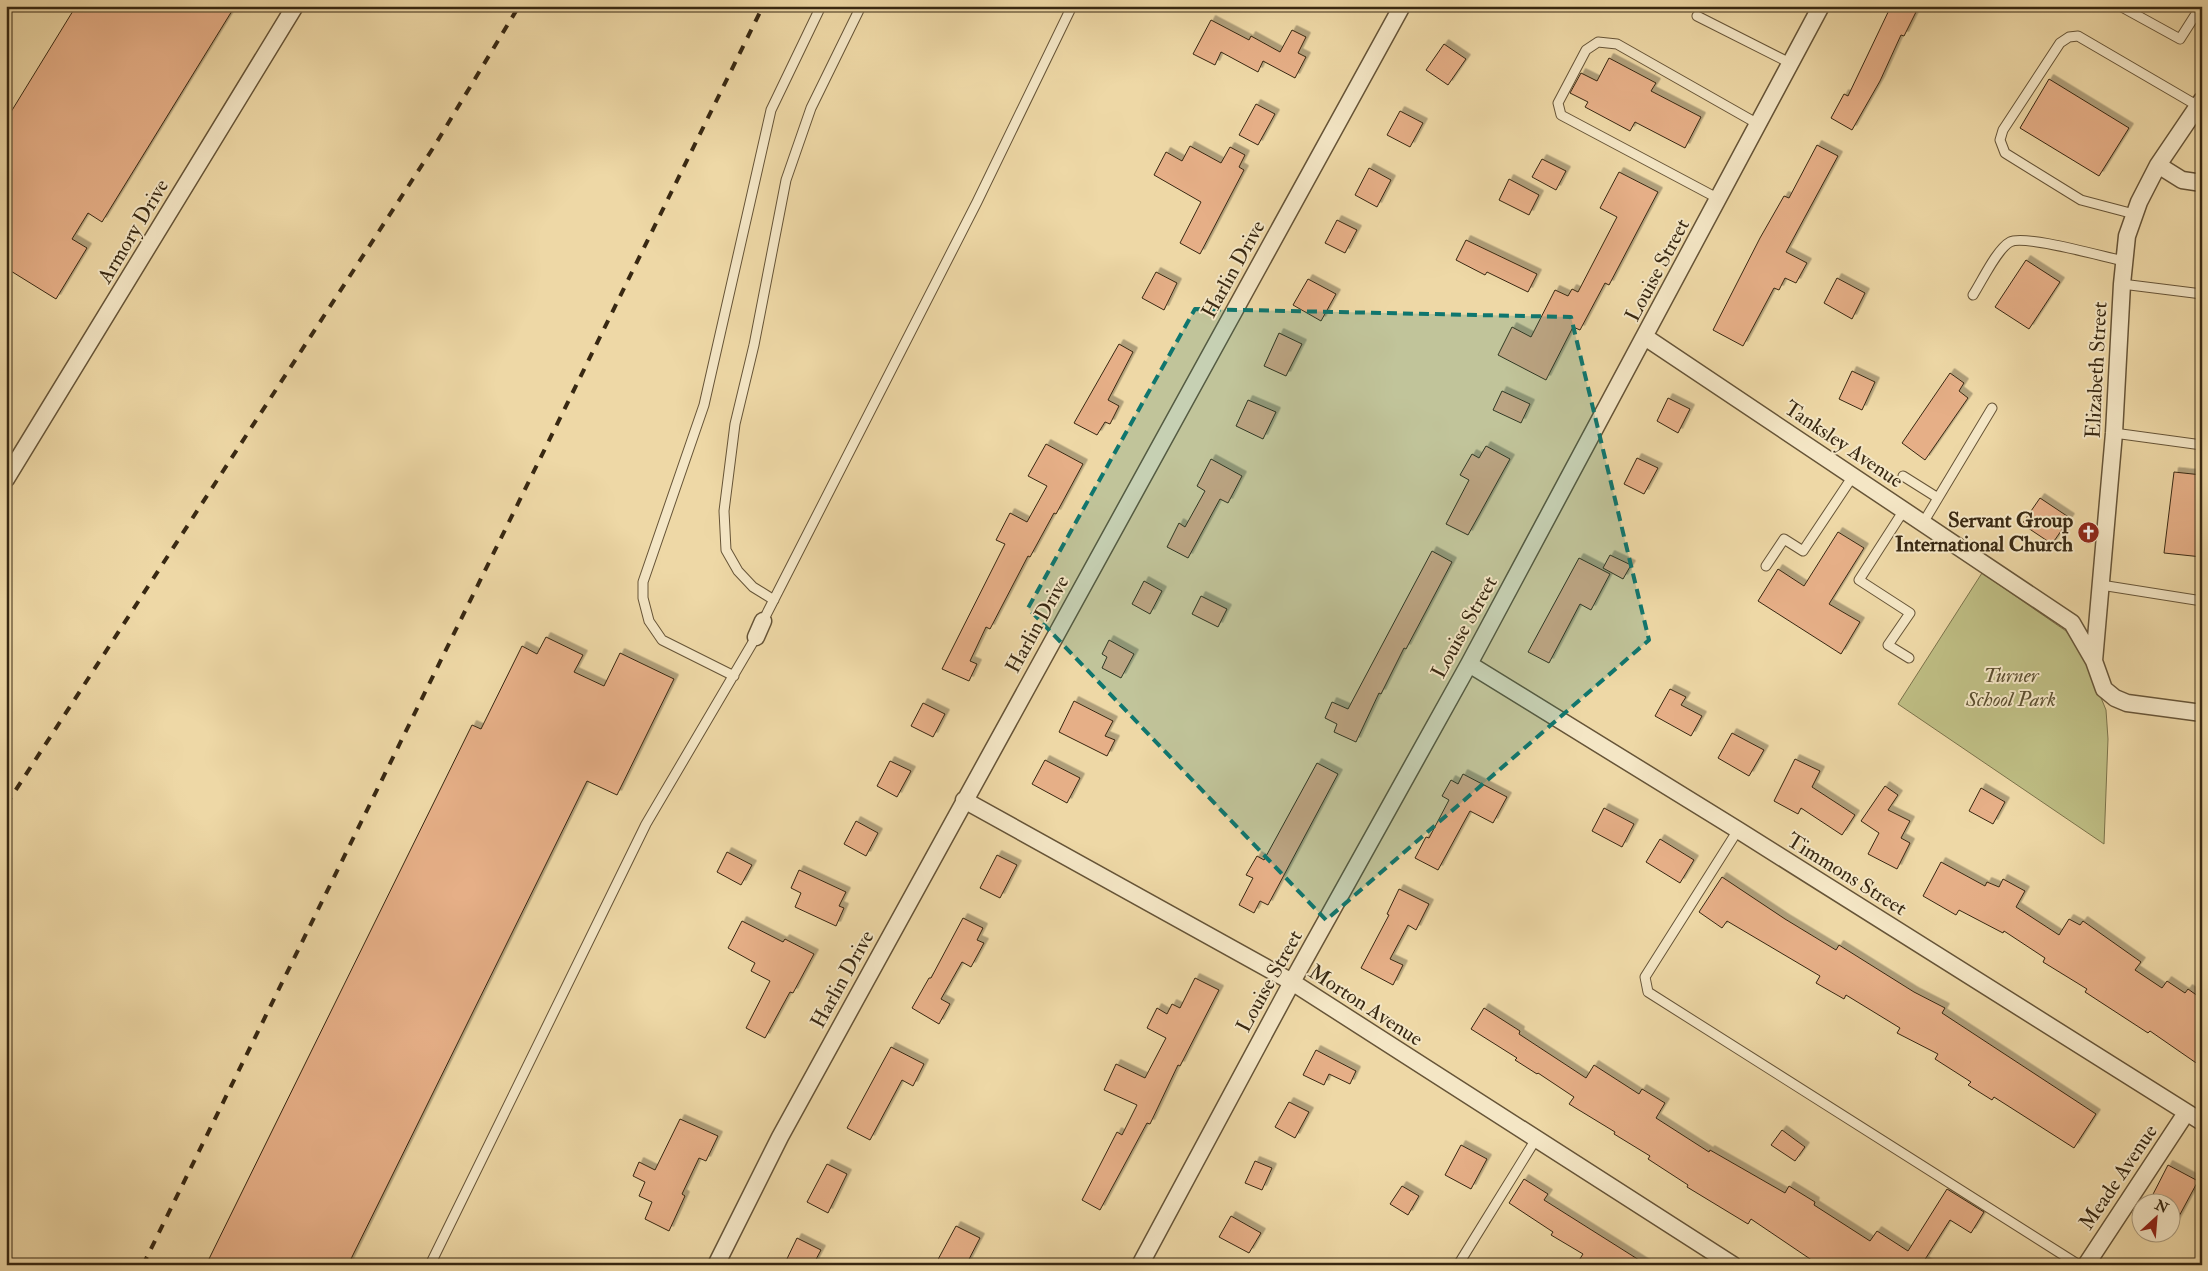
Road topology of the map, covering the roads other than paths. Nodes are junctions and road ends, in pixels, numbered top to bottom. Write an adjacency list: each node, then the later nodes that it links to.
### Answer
1 (295, 6): 27 (street, Armory Drive)
2 (821, 6): 40 (lane)
3 (861, 6): 33 (lane)
4 (1072, 6): 33 (lane)
5 (1402, 6): 42 (street, Harlin Drive)
6 (1821, 6): 10 (street, Louise Street)
7 (2120, 6): 8 (lane)
8 (2201, 6)
9 (1697, 16): 10 (lane)
10 (1790, 63): 12 (street, Louise Street)
11 (2200, 103): 13 (street, Elizabeth Street); 16 (lane)
12 (1758, 124): 15 (street, Louise Street); 15 (lane)
13 (2158, 165): 14 (street); 16 (street, Elizabeth Street)
14 (2202, 183)
15 (1719, 199): 21 (street, Louise Street)
16 (2134, 214): 17 (street, Elizabeth Street)
17 (2124, 261): 18 (street, Elizabeth Street); 20 (lane)
18 (2122, 284): 19 (lane); 23 (street, Elizabeth Street)
19 (2202, 294)
20 (1974, 295)
21 (1645, 337): 25 (street, Tanksley Avenue); 39 (street, Louise Street)
22 (1992, 408): 28 (lane)
23 (2114, 433): 24 (lane); 32 (street, Elizabeth Street)
24 (2202, 445)
25 (1853, 476): 29 (street, Tanksley Avenue); 31 (lane)
26 (1903, 476): 28 (lane)
27 (6, 479)
28 (1938, 498): 30 (lane)
29 (1904, 510): 30 (street, Tanksley Avenue); 37 (lane)
30 (1923, 522): 38 (street, Tanksley Avenue)
31 (1766, 566)
32 (2101, 585): 34 (lane); 38 (street, Elizabeth Street)
33 (774, 600): 35 (lane)
34 (2202, 601)
35 (763, 621): 36 (street)
36 (756, 637): 40 (lane)
37 (1909, 658)
38 (2094, 661): 41 (street, Tanksley Avenue)
39 (1469, 664): 43 (street, Timmons Street); 44 (street, Louise Street)
40 (734, 676): 48 (lane)
41 (2202, 713)
42 (964, 800): 44 (street, Morton Avenue); 49 (street, Harlin Drive)
43 (1738, 830): 45 (street, Timmons Street); 53 (lane)
44 (1292, 982): 47 (street, Morton Avenue); 50 (street, Louise Street)
45 (2186, 1113): 46 (street, Timmons Street); 54 (street, Meade Avenue)
46 (2202, 1122)
47 (1536, 1139): 51 (lane); 52 (street, Morton Avenue)
48 (430, 1265)
49 (716, 1265)
50 (1140, 1265)
51 (1458, 1265)
52 (1733, 1265)
53 (2079, 1265)
54 (2086, 1265)

